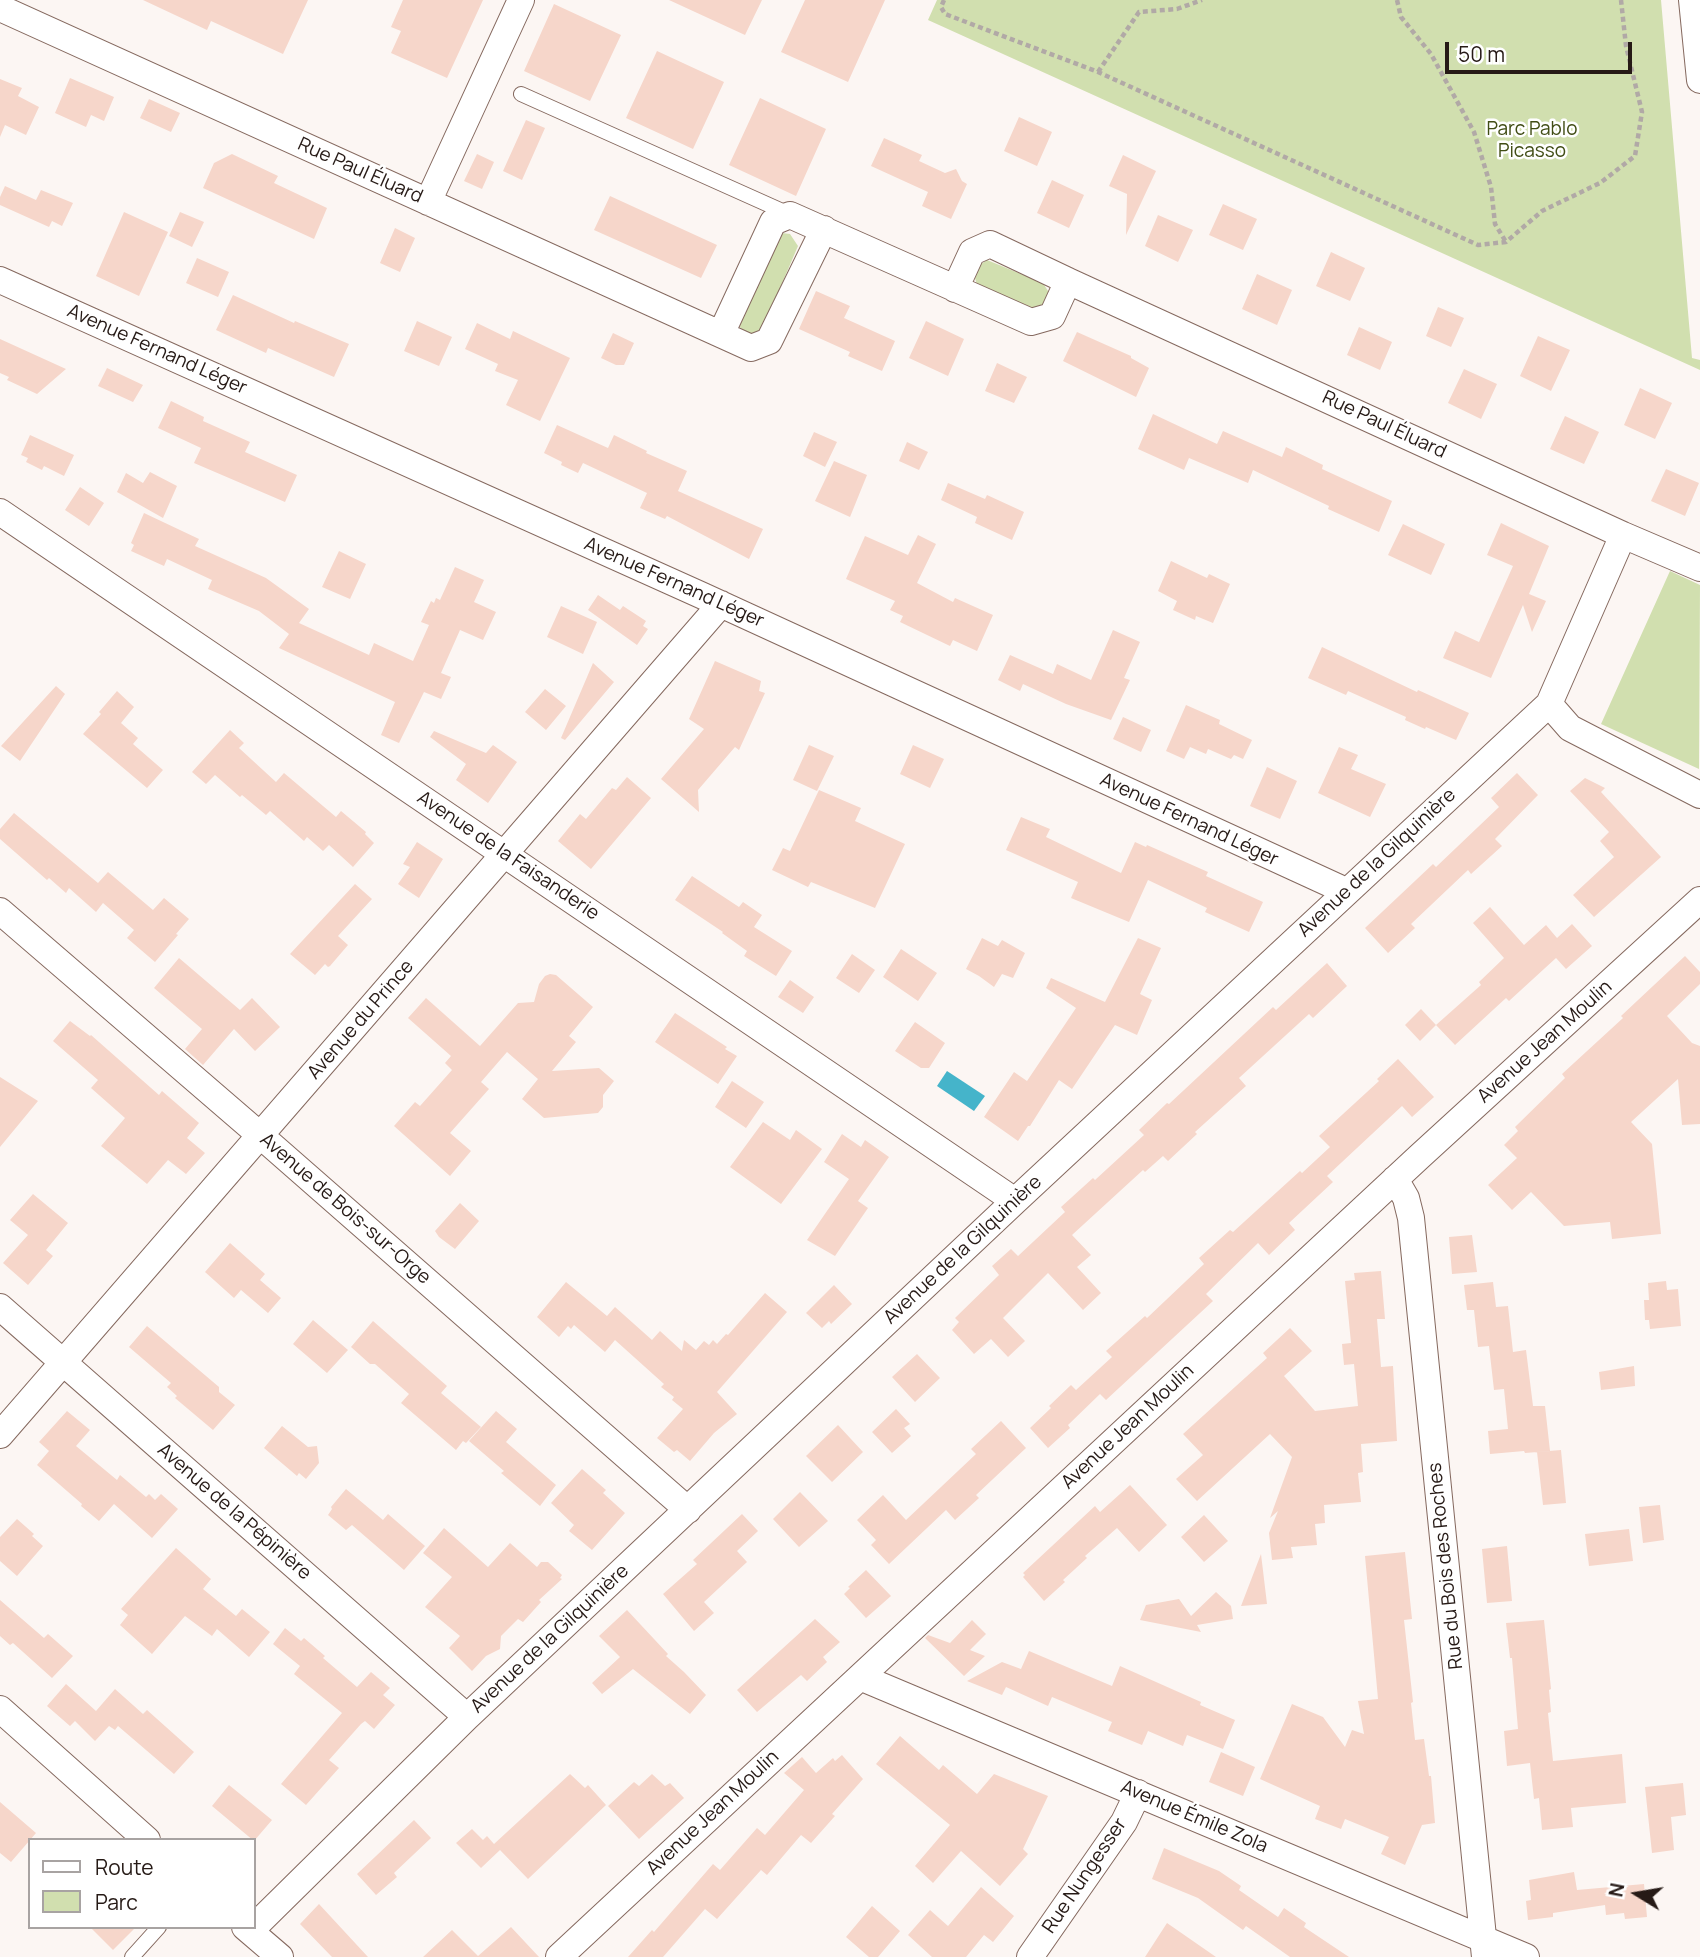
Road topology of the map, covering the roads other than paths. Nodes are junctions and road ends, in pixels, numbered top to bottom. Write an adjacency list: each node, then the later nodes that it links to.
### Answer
1 (521, 0): 6 (street)
2 (1692, 0): 4 (street)
3 (0, 8): 6 (street, Rue Paul Éluard)
4 (1700, 80)
5 (521, 94): 7 (lane)
6 (428, 202): 12 (street, Rue Paul Éluard)
7 (790, 215): 8 (street); 12 (street)
8 (824, 229): 11 (street); 12 (street, Rue Paul Éluard)
9 (0, 280): 16 (street, Avenue Fernand Léger)
10 (1068, 281): 11 (street); 11 (street, Rue Paul Éluard); 14 (street, Rue Paul Éluard)
11 (954, 289)
12 (720, 334)
13 (0, 512): 19 (street, Avenue de la Faisanderie)
14 (1623, 535): 15 (street, Rue Paul Éluard); 17 (street, Avenue de la Gilquinière)
15 (1700, 568)
16 (721, 604): 19 (street, Avenue du Prince); 20 (street, Avenue Fernand Léger)
17 (1549, 704): 18 (street); 20 (street, Avenue de la Gilquinière)
18 (1700, 795)
19 (503, 853): 23 (street, Avenue du Prince); 25 (street, Avenue de la Faisanderie)
20 (1346, 891): 25 (street, Avenue de la Gilquinière)
21 (1700, 900): 24 (street, Avenue Jean Moulin)
22 (0, 911): 23 (street, Avenue de Bois-sur-Orge)
23 (261, 1136): 27 (street, Avenue du Prince); 29 (street, Avenue de Bois-sur-Orge)
24 (1395, 1179): 30 (street, Avenue Jean Moulin); 38 (street, Rue du Bois des Roches)
25 (1015, 1201): 29 (street, Avenue de la Gilquinière)
26 (0, 1307): 27 (street, Avenue de la Pépinière)
27 (63, 1363): 28 (street, Avenue du Prince); 32 (street, Avenue de la Pépinière)
28 (0, 1435)
29 (688, 1510): 32 (street, Avenue de la Gilquinière)
30 (860, 1677): 33 (street, Avenue Émile Zola); 41 (street, Avenue Jean Moulin)
31 (0, 1709): 34 (street)
32 (467, 1717): 35 (street, Avenue de la Gilquinière)
33 (1138, 1793): 38 (street, Avenue Émile Zola); 42 (street, Rue Nungesser)
34 (145, 1838)
35 (256, 1921)
36 (157, 1929): 39 (lane)
37 (248, 1929): 40 (street)
38 (1480, 1951): 43 (street, Avenue Émile Zola)
39 (132, 1957)
40 (280, 1957)
41 (559, 1957)
42 (1030, 1957)
43 (1526, 1957)

